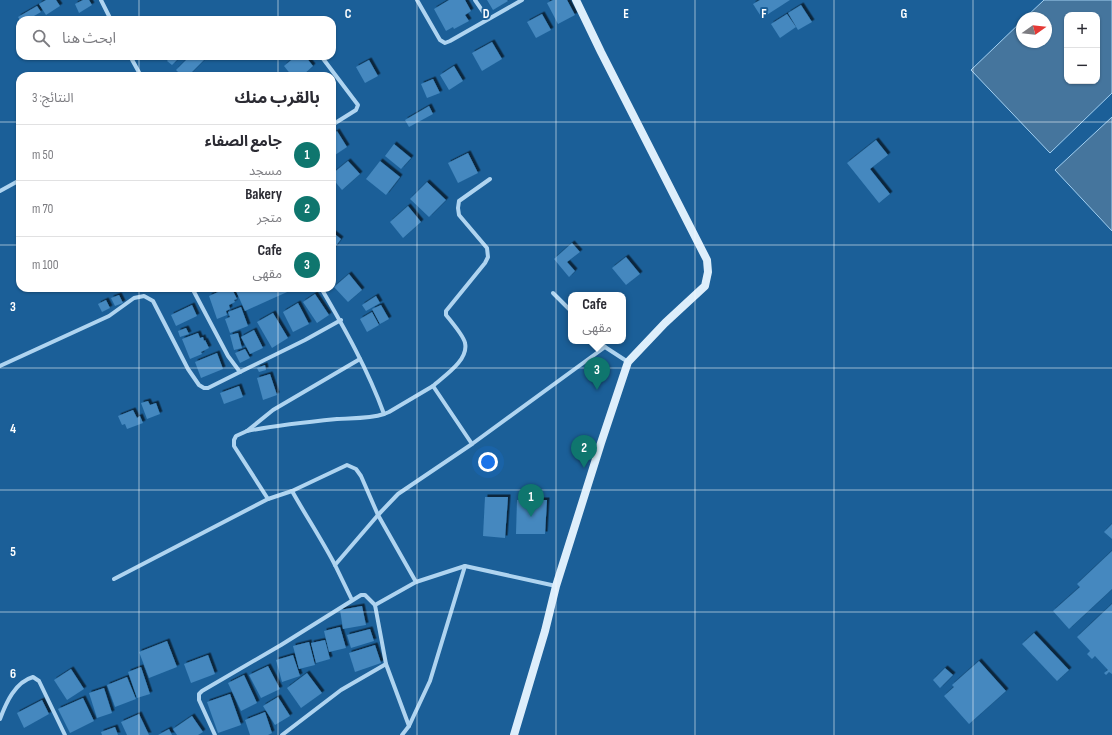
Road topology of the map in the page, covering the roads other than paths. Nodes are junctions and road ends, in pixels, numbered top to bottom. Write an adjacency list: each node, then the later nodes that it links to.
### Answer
1 (101, 0): 6 (street)
2 (417, 0): 7 (street)
3 (475, 0): 7 (street)
4 (522, 0): 7 (street)
5 (576, 0): 25 (street)
6 (110, 16)
7 (488, 19)
8 (132, 60): 10 (street)
9 (324, 60): 11 (street)
10 (139, 72)
11 (333, 72)
12 (336, 76): 13 (street)
13 (336, 122)
14 (490, 179): 28 (street)
15 (16, 182): 16 (street)
16 (0, 191)
17 (194, 292): 27 (street)
18 (323, 292): 21 (street)
19 (554, 293): 20 (street)
20 (568, 308)
21 (340, 320): 24 (street); 27 (street)
22 (602, 344): 23 (street)
23 (605, 347): 25 (street); 31 (street)
24 (360, 359): 29 (street); 30 (street)
25 (628, 362): 39 (street)
26 (0, 366): 27 (street)
27 (240, 372)
28 (433, 386): 29 (street); 31 (street)
29 (384, 414): 30 (street)
30 (247, 431): 33 (street)
31 (472, 444): 34 (street)
32 (292, 491): 33 (street); 34 (street); 35 (street)
33 (268, 499): 37 (street)
34 (378, 514): 35 (street); 38 (street)
35 (335, 565): 40 (street)
36 (465, 566): 38 (street); 39 (street); 44 (street)
37 (114, 579)
38 (416, 582): 41 (street)
39 (556, 586): 49 (street)
40 (352, 600): 41 (street); 46 (street)
41 (375, 605): 42 (street)
42 (386, 664): 44 (street); 47 (street)
43 (0, 719): 45 (street)
44 (409, 726): 48 (street)
45 (65, 735)
46 (215, 735)
47 (282, 735)
48 (402, 735)
49 (514, 735)

